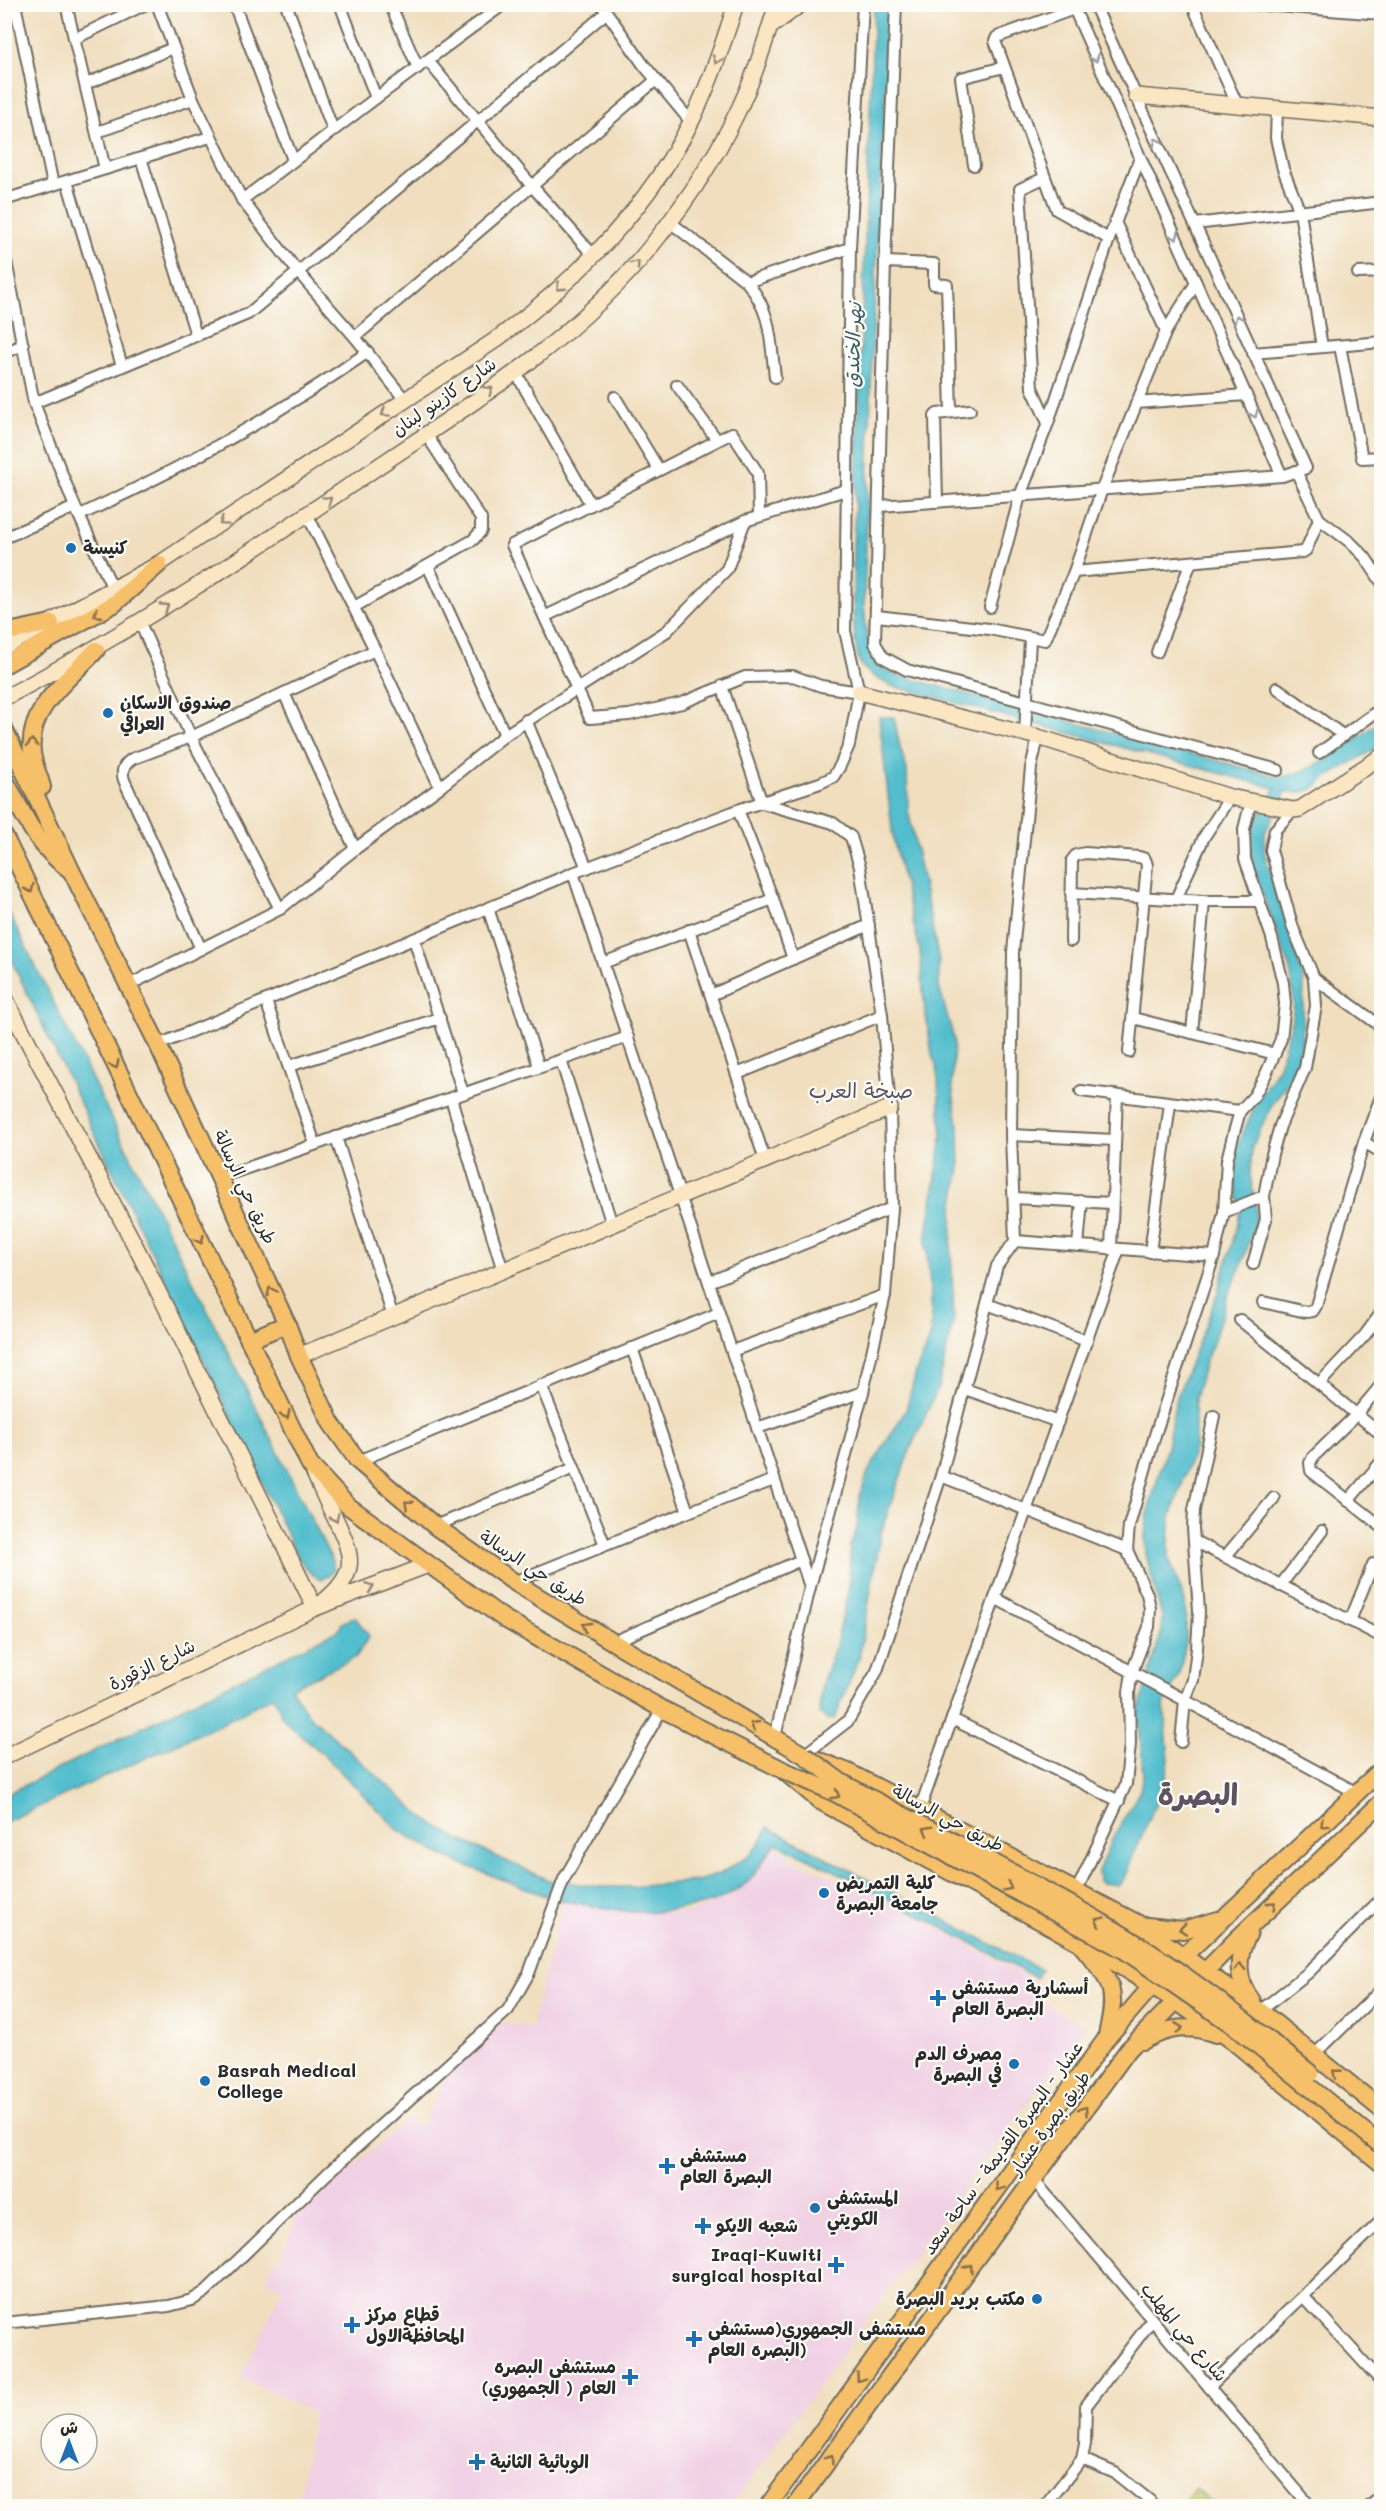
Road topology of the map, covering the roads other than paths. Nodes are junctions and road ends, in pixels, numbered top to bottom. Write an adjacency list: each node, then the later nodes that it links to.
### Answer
1 (66, 4): 23 (street)
2 (146, 4): 23 (street)
3 (157, 4): 24 (street)
4 (234, 4): 44 (street)
5 (286, 4): 39 (street)
6 (340, 4): 31 (street)
7 (390, 4): 27 (street)
8 (504, 4): 25 (street)
9 (736, 4): 38 (street, شارع كازينو لبنان, one-way to 38)
10 (777, 4): 22 (street, شارع كازينو لبنان)
11 (801, 4): 22 (street)
12 (863, 4): 59 (street)
13 (896, 4): 62 (street)
14 (1094, 4): 30 (street)
15 (1192, 4): 34 (street)
16 (1249, 4): 20 (street)
17 (16, 5): 21 (street); 49 (street)
18 (1073, 7): 26 (street); 33 (street, one-way to 33)
19 (603, 9): 28 (street); 37 (street)
20 (1374, 10)
21 (4, 12)
22 (770, 27): 55 (street, شارع كازينو لبنان)
23 (76, 38): 29 (street)
24 (172, 48): 29 (street); 32 (street)
25 (428, 61): 27 (street); 37 (street)
26 (1004, 67): 45 (street); 47 (street)
27 (418, 68): 31 (street)
28 (656, 80): 38 (street); 50 (street)
29 (86, 84): 40 (street)
30 (1136, 96): 33 (street); 34 (street); 57 (street, one-way to 30)
31 (376, 98): 39 (street)
32 (193, 99): 40 (street); 41 (street)
33 (1116, 105): 43 (street)
34 (1237, 105): 35 (street)
35 (1277, 108): 36 (street); 54 (street)
36 (1382, 118)
37 (478, 121): 50 (street); 64 (street)
38 (691, 122): 61 (street, شارع كازينو لبنان)
39 (333, 130): 44 (street)
40 (97, 132): 46 (street)
41 (210, 137): 42 (street); 52 (street)
42 (141, 158): 46 (street); 70 (street)
43 (1140, 158): 56 (street); 68 (street, one-way to 68)
44 (293, 160): 52 (street)
45 (974, 165)
46 (105, 169): 48 (street)
47 (1044, 178): 58 (street); 90 (street)
48 (67, 181): 49 (street); 79 (street)
49 (53, 185): 51 (street)
50 (532, 186): 61 (street); 71 (street)
51 (4, 200)
52 (242, 200): 64 (street)
53 (1382, 202): 54 (street)
54 (1300, 212): 57 (street); 75 (street)
55 (670, 222): 67 (street); 80 (street, شارع كازينو لبنان, one-way to 55)
56 (1115, 222): 58 (street); 69 (street)
57 (1195, 224): 78 (street, one-way to 57)
58 (1109, 239): 90 (street)
59 (850, 248): 67 (street); 98 (street)
60 (4, 251): 63 (street)
61 (593, 255): 85 (street, شارع كازينو لبنان, one-way to 85)
62 (885, 262): 89 (street); 102 (street)
63 (6, 264): 73 (street)
64 (298, 272): 70 (street); 71 (street)
65 (1382, 272): 66 (street)
66 (1358, 273)
67 (747, 282): 81 (street)
68 (1196, 284): 69 (street); 83 (street)
69 (1166, 331): 87 (street)
70 (196, 335): 79 (street)
71 (356, 337): 76 (street)
72 (1382, 342): 74 (street)
73 (23, 345): 77 (street); 86 (street)
74 (1341, 345): 75 (street); 93 (street)
75 (1322, 347): 78 (street)
76 (368, 352): 85 (street); 103 (street)
77 (4, 353)
78 (1253, 353): 94 (street)
79 (122, 366): 86 (street)
80 (515, 372): 91 (street, شارع كازينو لبنان, one-way to 80); 101 (street)
81 (775, 376)
82 (677, 385): 92 (street)
83 (1246, 395): 87 (street); 96 (street, one-way to 96)
84 (615, 397): 95 (street)
85 (405, 400): 110 (street, شارع كازينو لبنان, one-way to 110)
86 (34, 402): 103 (street)
87 (1136, 403): 97 (street)
88 (970, 410): 89 (street)
89 (951, 411): 100 (street)
90 (1048, 423): 99 (street)
91 (426, 434): 104 (street, شارع كازينو لبنان, one-way to 91); 111 (street)
92 (717, 440): 95 (street); 105 (street)
93 (1382, 457)
94 (1301, 469): 96 (street); 106 (street)
95 (659, 470): 101 (street)
96 (1282, 476): 97 (street)
97 (1102, 489): 99 (street); 112 (street)
98 (846, 490): 105 (street); 131 (street)
99 (1020, 496): 100 (street); 116 (street)
100 (937, 502): 102 (street)
101 (591, 505): 117 (street)
102 (880, 506): 118 (street)
103 (77, 511): 108 (street); 114 (street)
104 (307, 514): 115 (street); 120 (street, شارع كازينو لبنان, one-way to 104)
105 (759, 516): 107 (street)
106 (1319, 519): 109 (street); 113 (street)
107 (745, 521): 117 (street); 130 (street)
108 (4, 538)
109 (1191, 562): 112 (street); 126 (street)
110 (159, 564): 114 (street, شارع كازينو لبنان); 127 (main road, one-way to 127)
111 (428, 566): 115 (street); 139 (street)
112 (1074, 572): 122 (street)
113 (1382, 583)
114 (112, 589): 119 (street, شارع كازينو لبنان)
115 (354, 607): 125 (street)
116 (990, 608)
117 (546, 616): 130 (street)
118 (877, 616): 122 (street); 134 (street)
119 (51, 623): 121 (main road); 123 (street, شارع كازينو لبنان)
120 (140, 623): 124 (street, شارع كازينو لبنان); 140 (street)
121 (4, 633)
122 (1030, 639): 134 (street)
123 (4, 647)
124 (96, 650): 133 (street, شارع كازينو لبنان); 152 (main road, one-way to 124)
125 (375, 650): 132 (street); 146 (street)
126 (1157, 651)
127 (4, 665)
128 (722, 686): 130 (street); 131 (street); 149 (street)
129 (1277, 688): 141 (street)
130 (579, 689): 136 (street)
131 (859, 692): 138 (street); 149 (street)
132 (284, 693): 140 (street); 154 (street)
133 (4, 698)
134 (1028, 703): 138 (street); 144 (street)
135 (1382, 708): 141 (street)
136 (526, 720): 139 (street); 155 (street)
137 (4, 729): 152 (main road, طريق حي الرسالة)
138 (1029, 733): 147 (street); 199 (street)
139 (505, 735): 146 (street)
140 (191, 736): 165 (street); 170 (street)
141 (1344, 736): 142 (street)
142 (1319, 753)
143 (1382, 756): 150 (street)
144 (1278, 770)
145 (4, 778): 156 (main road)
146 (440, 787): 154 (street)
147 (1230, 797): 148 (street); 161 (street)
148 (1257, 802): 150 (street); 162 (street)
149 (762, 803): 151 (street); 166 (street)
150 (1288, 809): 173 (street)
151 (738, 810): 155 (street); 160 (street)
152 (48, 820): 156 (main road, طريق حي الرسالة)
153 (4, 836): 231 (main road, طريق حي الرسالة, one-way to 231)
154 (355, 849): 165 (street)
155 (587, 868): 157 (street)
156 (72, 872): 174 (main road, طريق حي الرسالة)
157 (573, 873): 164 (street); 172 (street)
158 (1071, 893): 159 (street); 159 (street); 169 (street)
159 (1145, 897): 161 (street); 180 (street)
160 (773, 899): 167 (street); 171 (street)
161 (1176, 899): 163 (street)
162 (1259, 900): 163 (street); 186 (street)
163 (1204, 901): 182 (street)
164 (488, 908): 168 (street); 189 (street)
165 (280, 909): 170 (street)
166 (869, 925): 171 (street); 178 (street)
167 (689, 930): 172 (street); 175 (street)
168 (414, 939): 177 (street); 179 (street)
169 (1071, 941)
170 (201, 949): 174 (street)
171 (793, 959): 175 (street)
172 (603, 963): 183 (street)
173 (1314, 978): 181 (street); 209 (street)
174 (129, 985): 184 (main road, طريق حي الرسالة)
175 (711, 995): 190 (street)
176 (4, 996): 270 (street)
177 (266, 1001): 184 (street); 188 (street)
178 (882, 1015): 190 (street); 197 (street)
179 (440, 1018): 188 (street); 192 (street)
180 (1133, 1018): 182 (street); 185 (street)
181 (1382, 1028)
182 (1192, 1033): 186 (street)
183 (628, 1037): 187 (street); 207 (street)
184 (158, 1045): 206 (main road, طريق حي الرسالة)
185 (1129, 1052)
186 (1275, 1054): 198 (street)
187 (561, 1060): 189 (street); 214 (street)
188 (289, 1066): 203 (street)
189 (539, 1067): 192 (street)
190 (737, 1074): 205 (street)
191 (1081, 1091): 194 (street)
192 (463, 1093): 195 (street)
193 (1382, 1094): 202 (street)
194 (1117, 1096): 196 (street); 201 (street)
195 (451, 1098): 200 (street); 221 (street)
196 (1170, 1104): 198 (street); 218 (street)
197 (890, 1108): 205 (street); 212 (street)
198 (1240, 1111): 213 (street)
199 (1011, 1135): 201 (street); 208 (street)
200 (336, 1137): 203 (street); 228 (street)
201 (1115, 1140): 211 (street)
202 (1364, 1142): 204 (street); 224 (street)
203 (315, 1144): 206 (street)
204 (1382, 1153)
205 (765, 1160): 207 (street)
206 (218, 1178): 230 (main road, طريق حي الرسالة, one-way to 206)
207 (680, 1196): 214 (street); 222 (street)
208 (1014, 1198): 210 (street); 215 (street)
209 (1261, 1198): 213 (street); 220 (street)
210 (1082, 1202): 211 (street); 216 (street)
211 (1113, 1203): 217 (street)
212 (892, 1208): 222 (street); 223 (street)
213 (1229, 1210): 219 (street)
214 (612, 1225): 221 (street)
215 (1015, 1241): 216 (street); 225 (street)
216 (1078, 1246): 217 (street)
217 (1115, 1249): 218 (street); 232 (street)
218 (1150, 1252): 219 (street)
219 (1214, 1256): 261 (street)
220 (1253, 1263)
221 (503, 1270): 228 (street)
222 (709, 1282): 227 (street)
223 (885, 1295): 234 (street); 240 (street)
224 (1263, 1302)
225 (987, 1304): 232 (street); 239 (street)
226 (1382, 1312): 236 (street)
227 (719, 1313): 233 (street); 234 (street)
228 (393, 1317): 235 (street)
229 (1240, 1320): 236 (street)
230 (287, 1324): 231 (main road); 235 (main road, طريق حي الرسالة)
231 (249, 1340): 248 (main road, طريق حي الرسالة, one-way to 248)
232 (1087, 1341): 243 (street)
233 (632, 1348): 238 (street); 255 (street)
234 (732, 1351): 244 (street)
235 (298, 1356): 246 (main road, طريق حي الرسالة)
236 (1319, 1384): 241 (street)
237 (1382, 1384): 241 (street)
238 (541, 1385): 246 (street); 249 (street)
239 (965, 1389): 243 (street); 250 (street)
240 (863, 1392): 244 (street); 268 (street)
241 (1356, 1415): 245 (street); 253 (street)
242 (1214, 1416): 259 (street)
243 (1058, 1422): 254 (street)
244 (757, 1428): 251 (street)
245 (1382, 1435)
246 (358, 1461): 256 (main road, طريق حي الرسالة, one-way to 246)
247 (1382, 1461): 253 (street)
248 (310, 1465): 265 (main road, طريق حي الرسالة); 270 (street, شارع الزقورة, one-way to 270)
249 (574, 1468): 256 (street); 260 (street)
250 (941, 1476): 254 (street); 281 (street)
251 (774, 1480): 255 (street); 263 (street)
252 (1274, 1498): 262 (street)
253 (1348, 1501): 257 (street)
254 (1026, 1510): 261 (street); 269 (street)
255 (688, 1512): 260 (street)
256 (435, 1526): 266 (main road, طريق حي الرسالة)
257 (1382, 1527)
258 (1322, 1531): 267 (street)
259 (1194, 1541): 262 (street); 276 (street)
260 (604, 1545): 266 (street)
261 (1127, 1550): 275 (street)
262 (1225, 1557): 267 (street)
263 (801, 1560): 268 (street); 274 (street)
264 (1373, 1564): 271 (street)
265 (428, 1565): 270 (street, شارع الزقورة, one-way to 265); 277 (main road, طريق حي الرسالة)
266 (514, 1582): 274 (main road, طريق حي الرسالة, one-way to 266)
267 (1280, 1586): 271 (street)
268 (810, 1587): 279 (street)
269 (995, 1599): 275 (street); 278 (street)
270 (315, 1608): 282 (street, شارع الزقورة)
271 (1350, 1621): 273 (street)
272 (1382, 1624): 273 (street)
273 (1378, 1635)
274 (613, 1642): 279 (main road, طريق حي الرسالة, one-way to 274)
275 (1132, 1672): 276 (street); 286 (street)
276 (1180, 1698): 280 (street); 285 (street)
277 (662, 1709): 284 (main road, طريق حي الرسالة); 313 (street)
278 (952, 1719): 286 (street); 288 (street)
279 (776, 1737): 281 (main road, طريق حي الرسالة)
280 (1181, 1742)
281 (804, 1755): 288 (main road); 306 (main road, طريق حي الرسالة, one-way to 281, bridge)
282 (4, 1757)
283 (1382, 1769): 285 (main road, عشار - البصرة القديمة - ساحة سعد)
284 (783, 1770): 294 (main road, طريق حي الرسالة); 307 (main road, طريق حي الرسالة, one-way to 307, bridge)
285 (1357, 1793): 291 (main road, عشار - البصرة القديمة - ساحة سعد, one-way to 291)
286 (1119, 1801): 289 (street)
287 (1382, 1802): 292 (main road, طريق بصرة عشار, one-way to 287)
288 (920, 1809): 289 (main road)
289 (1076, 1892): 293 (main road)
290 (1382, 1898): 300 (street)
291 (1227, 1916): 293 (main road, one-way to 293); 295 (main road, عشار - البصرة القديمة - ساحة سعد)
292 (1256, 1921): 296 (main road, طريق بصرة عشار); 300 (main road, one-way to 292)
293 (1137, 1923): 295 (main road)
294 (1079, 1942): 297 (main road, طريق حي الرسالة); 301 (main road)
295 (1183, 1956): 296 (main road); 297 (main road, عشار - البصرة القديمة - ساحة سعد)
296 (1206, 1971): 299 (main road, طريق بصرة عشار); 300 (main road)
297 (1152, 1986): 299 (main road, طريق حي الرسالة); 301 (main road, عشار - البصرة القديمة - ساحة سعد)
298 (1382, 1989): 304 (street)
299 (1176, 2001): 302 (main road, طريق حي الرسالة); 303 (main road, طريق بصرة عشار)
300 (1260, 2011): 304 (main road)
301 (1106, 2039): 318 (main road, عشار - البصرة القديمة - ساحة سعد, one-way to 318)
302 (1233, 2041): 303 (main road, one-way to 302); 308 (main road, طريق حي الرسالة)
303 (1127, 2051): 309 (main road, طريق بصرة عشار, one-way to 303)
304 (1314, 2055): 305 (main road, one-way to 304)
305 (1382, 2110)
306 (1382, 2131)
307 (1382, 2146)
308 (1382, 2164)
309 (1033, 2180): 312 (street, شارع حي المهلب); 319 (main road, طريق بصرة عشار, one-way to 309)
310 (1382, 2220): 311 (street)
311 (1303, 2296): 314 (street); 315 (street)
312 (1152, 2320): 315 (street, شارع حي المهلب); 316 (street)
313 (4, 2323)
314 (1382, 2382)
315 (1209, 2387): 322 (street, شارع حي المهلب)
316 (1082, 2459): 320 (street); 321 (street)
317 (1382, 2496): 323 (street)
318 (768, 2506)
319 (798, 2506)
320 (1045, 2506)
321 (1153, 2506)
322 (1310, 2506)
323 (1370, 2506)

